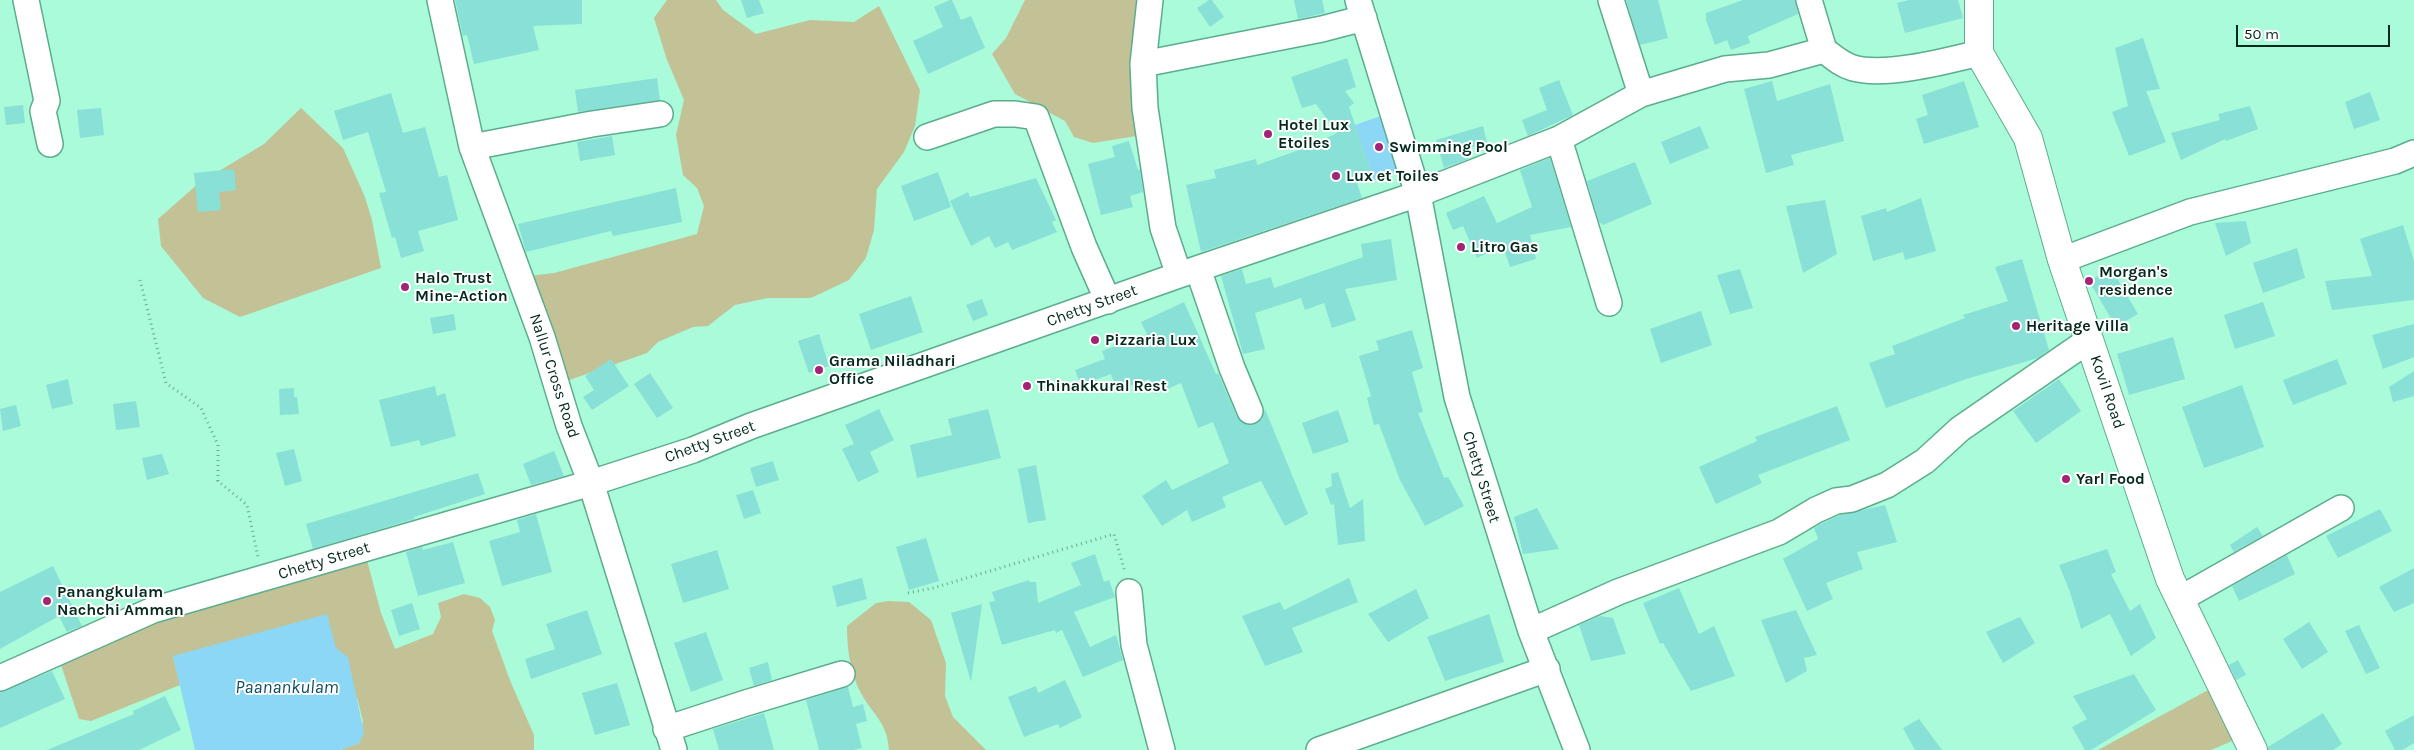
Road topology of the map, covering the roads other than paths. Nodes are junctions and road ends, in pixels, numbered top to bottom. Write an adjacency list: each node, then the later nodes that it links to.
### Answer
1 (26, 0): 15 (street)
2 (440, 0): 16 (street, Nallur Cross Road)
3 (1150, 0): 10 (street)
4 (1611, 0): 11 (street)
5 (1809, 0): 8 (street)
6 (1979, 0): 9 (street, Kovil Road)
7 (1361, 9): 10 (street); 18 (street, Chetty Street)
8 (1824, 50): 9 (street); 11 (street)
9 (1979, 53): 19 (street, Kovil Road)
10 (1143, 64): 20 (street)
11 (1641, 94): 14 (street)
12 (660, 114): 16 (street)
13 (927, 136): 21 (street)
14 (1558, 139): 18 (street); 22 (street)
15 (50, 144)
16 (472, 147): 25 (street, Nallur Cross Road)
17 (2414, 153): 19 (street)
18 (1418, 194): 20 (street, Chetty Street); 29 (street, Chetty Street)
19 (2062, 260): 23 (street, Kovil Road)
20 (1188, 272): 21 (street, Chetty Street); 24 (street)
21 (1108, 301): 25 (street, Chetty Street)
22 (1609, 303)
23 (2089, 340): 28 (street, Kovil Road); 29 (street)
24 (1250, 410)
25 (592, 482): 32 (street, Chetty Street); 33 (street, Nallur Cross Road)
26 (2341, 508): 28 (street)
27 (1129, 592): 34 (street)
28 (2180, 599): 37 (street, Kovil Road)
29 (1531, 631): 30 (street, Chetty Street)
30 (1548, 669): 35 (street); 36 (street, Chetty Street)
31 (842, 674): 33 (street)
32 (0, 678)
33 (670, 740)
34 (1162, 750)
35 (1319, 750)
36 (1577, 750)
37 (2253, 750)

